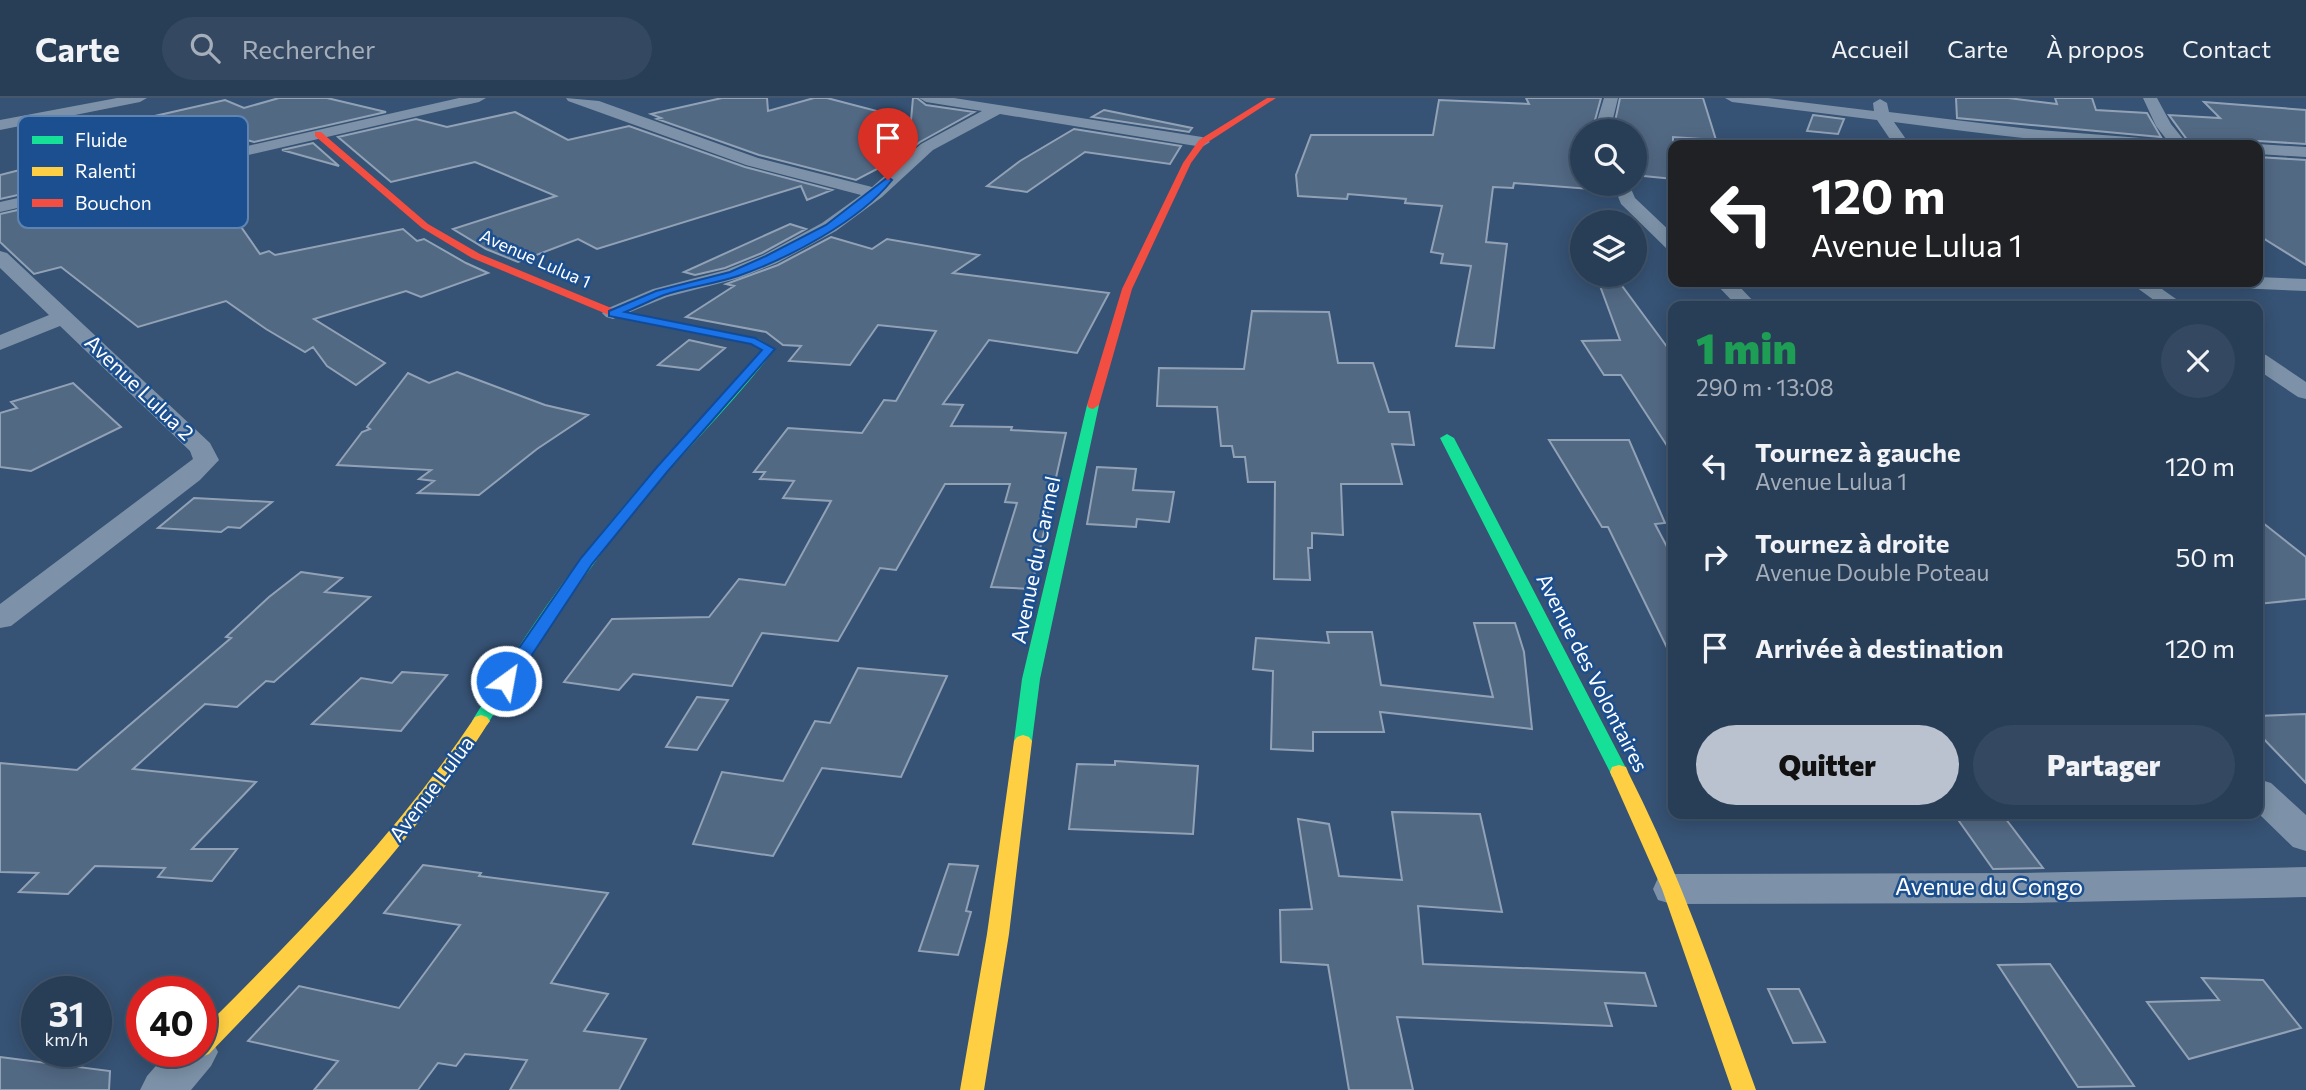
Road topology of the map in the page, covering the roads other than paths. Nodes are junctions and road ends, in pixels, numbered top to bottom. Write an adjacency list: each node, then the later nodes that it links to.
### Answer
1 (140, 98): 11 (street)
2 (479, 98): 16 (street)
3 (573, 98): 24 (street)
4 (926, 98): 10 (street)
5 (1272, 98): 20 (street, Avenue du Carmel)
6 (1611, 98): 14 (street)
7 (1732, 98): 12 (street)
8 (1879, 98): 12 (street)
9 (2150, 98): 19 (street)
10 (991, 104): 20 (street); 24 (street)
11 (23, 116)
12 (1882, 116): 17 (street); 18 (street)
13 (18, 118): 15 (street)
14 (1605, 119)
15 (0, 125)
16 (318, 134): 22 (street); 36 (street, Avenue Lulua 1)
17 (1899, 140)
18 (2108, 140)
19 (2174, 140)
20 (1202, 142): 51 (street, Avenue du Carmel)
21 (2263, 149): 23 (street)
22 (248, 150)
23 (2306, 152)
24 (876, 193): 36 (street)
25 (1626, 196): 28 (street)
26 (18, 203): 27 (street)
27 (0, 207)
28 (1668, 239)
29 (0, 257): 37 (street, Avenue Lulua 2)
30 (2263, 283): 31 (street)
31 (2306, 285)
32 (1729, 287): 34 (street)
33 (2147, 287): 35 (street)
34 (1743, 301)
35 (2168, 301)
36 (613, 313): 39 (street, Avenue Lulua 1)
37 (65, 316): 38 (street); 43 (street, Avenue Lulua 2)
38 (0, 343)
39 (769, 349): 48 (street, Avenue Lulua)
40 (2263, 363): 41 (street)
41 (2306, 393)
42 (1447, 438): 47 (street, Avenue des Volontaires)
43 (0, 619)
44 (2263, 797): 45 (street)
45 (2306, 837)
46 (2306, 883): 47 (street, Avenue du Congo)
47 (1672, 889): 52 (street, Avenue des Volontaires)
48 (217, 1030)
49 (183, 1067): 50 (street)
50 (163, 1090)
51 (972, 1090)
52 (1744, 1090)

